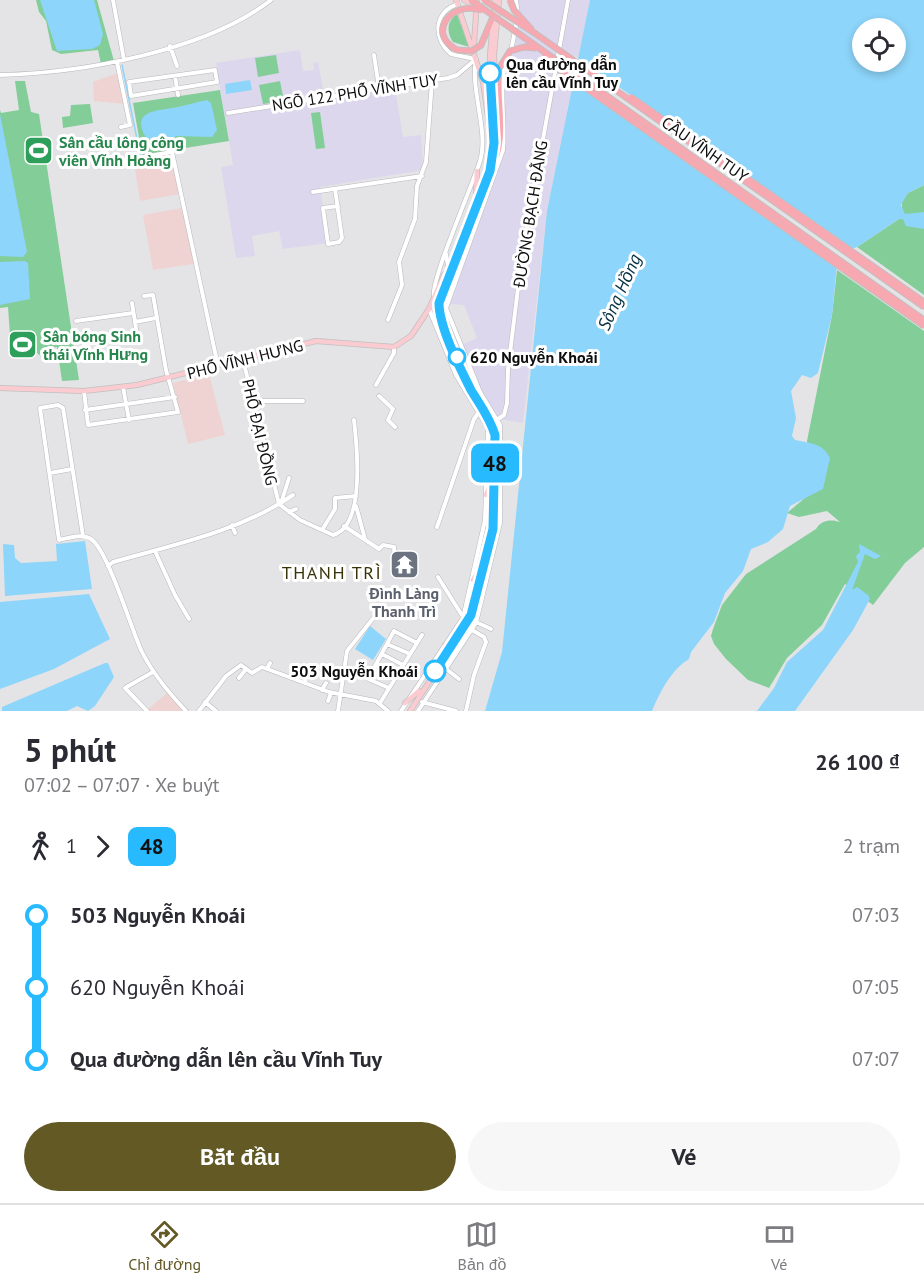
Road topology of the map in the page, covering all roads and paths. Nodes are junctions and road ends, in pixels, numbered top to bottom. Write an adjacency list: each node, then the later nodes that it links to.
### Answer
1 (113, 0): 18 (street)
2 (271, 0): 13 (street)
3 (464, 0): 9 (main road)
4 (484, 0): 12 (highway, CẦU VĨNH TUY, bridge)
5 (497, 0): 11 (main road); 30 (main road)
6 (510, 0): 12 (highway, bridge)
7 (516, 0): 72 (street)
8 (568, 0): 72 (street, ĐƯỜNG BẠCH ĐẰNG)
9 (475, 1): 11 (highway, CẦU VĨNH TUY, bridge); 14 (main road)
10 (457, 2): 14 (main road); 17 (street)
11 (492, 16): 11 (highway, bridge); 15 (highway, CẦU VĨNH TUY, bridge); 30 (main road)
12 (536, 34): 43 (highway, bridge); 45 (highway, CẦU VĨNH TUY, bridge)
13 (170, 46): 18 (street); 20 (street)
14 (473, 47): 17 (main road)
15 (540, 49): 33 (highway, bridge); 50 (highway, CẦU VĨNH TUY, bridge); 53 (highway, bridge)
16 (374, 55): 25 (street)
17 (476, 59): 23 (street, NGÕ 122 PHỐ VĨNH TUY); 30 (main road); 32 (street)
18 (124, 60): 19 (street)
19 (117, 62): 21 (street); 24 (street)
20 (177, 66)
21 (0, 75)
22 (175, 76): 24 (street); 26 (street); 26 (street)
23 (432, 81): 25 (street, NGÕ 122 PHỐ VĨNH TUY); 34 (street)
24 (125, 85): 26 (street); 29 (street)
25 (379, 88): 28 (street, NGÕ 122 PHỐ VĨNH TUY)
26 (177, 89): 27 (street)
27 (178, 95)
28 (228, 113)
29 (121, 127)
30 (493, 145): 33 (main road)
31 (143, 157): 59 (street)
32 (477, 171): 37 (main road); 39 (street)
33 (490, 171): 37 (main road)
34 (422, 176): 35 (street); 49 (street)
35 (335, 189): 36 (street); 38 (street)
36 (313, 192)
37 (479, 196): 40 (main road)
38 (338, 207): 38 (street)
39 (446, 254): 40 (street); 42 (street)
40 (449, 272): 42 (main road); 71 (main road)
41 (144, 296): 48 (street)
42 (434, 296): 46 (main road)
43 (924, 302)
44 (132, 303): 47 (street)
45 (924, 307)
46 (429, 309): 57 (main road); 71 (street)
47 (133, 313): 51 (street); 52 (street)
48 (156, 318): 52 (street); 60 (street)
49 (388, 320)
50 (924, 320)
51 (76, 321)
52 (135, 322): 54 (street)
53 (924, 326)
54 (136, 333): 55 (street); 56 (street)
55 (79, 341)
56 (138, 341)
57 (394, 347): 58 (main road, PHỐ VĨNH HƯNG); 61 (street)
58 (243, 360): 59 (main road, PHỐ VĨNH HƯNG); 67 (street, PHỐ ĐẠI ĐỒNG)
59 (218, 366): 60 (main road, PHỐ VĨNH HƯNG)
60 (169, 379): 62 (main road, PHỐ VĨNH HƯNG); 66 (street)
61 (376, 385)
62 (123, 387): 64 (main road, PHỐ VĨNH HƯNG); 69 (street)
63 (0, 388): 64 (main road, PHỐ VĨNH HƯNG)
64 (84, 391): 70 (street)
65 (380, 396): 76 (street)
66 (175, 398): 69 (street); 73 (street)
67 (253, 401): 68 (street); 84 (street, PHỐ ĐẠI ĐỒNG)
68 (303, 401)
69 (126, 404): 70 (street); 73 (street)
70 (86, 410): 73 (street)
71 (480, 410): 75 (main road); 82 (street); 90 (street)
72 (498, 419): 75 (street); 104 (street)
73 (129, 420)
74 (354, 420): 83 (street)
75 (492, 423): 79 (main road)
76 (395, 427)
77 (72, 469): 78 (street); 78 (street); 93 (street)
78 (50, 473): 93 (street)
79 (495, 475): 82 (main road); 96 (main road)
80 (289, 478): 84 (street)
81 (293, 495): 84 (street)
82 (486, 495): 100 (street)
83 (356, 496): 85 (street); 91 (street)
84 (280, 504): 87 (street, PHỐ ĐẠI ĐỒNG); 88 (street, PHỐ ĐẠI ĐỒNG)
85 (356, 505): 89 (street); 94 (street)
86 (296, 509): 87 (street)
87 (286, 510): 91 (street, PHỐ ĐẠI ĐỒNG)
88 (232, 525): 92 (street); 95 (street, PHỐ ĐẠI ĐỒNG)
89 (344, 526): 91 (street); 94 (street)
90 (437, 527)
91 (322, 530)
92 (235, 533)
93 (83, 536): 97 (street)
94 (365, 541): 98 (street)
95 (155, 550): 97 (street, PHỐ ĐẠI ĐỒNG); 103 (street)
96 (485, 562): 100 (main road); 108 (main road)
97 (108, 566): 122 (street)
98 (395, 570)
99 (438, 577): 102 (street)
100 (473, 580): 102 (street)
101 (375, 616): 133 (street)
102 (463, 618): 108 (main road); 111 (street)
103 (189, 619)
104 (476, 622): 105 (street); 106 (street)
105 (491, 629)
106 (472, 630): 118 (street); 149 (street)
107 (422, 635): 109 (street)
108 (459, 635): 111 (main road); 130 (main road)
109 (417, 643): 110 (street); 113 (street)
110 (387, 644): 112 (street); 113 (street)
111 (445, 645): 138 (street)
112 (382, 654): 115 (street); 116 (street)
113 (410, 654): 116 (street)
114 (270, 663): 120 (street)
115 (376, 665): 123 (street); 129 (street)
116 (403, 665): 123 (street)
117 (314, 666): 127 (street)
118 (445, 668): 126 (street); 136 (street)
119 (246, 669): 120 (street); 124 (street); 135 (street)
120 (267, 669): 125 (street)
121 (295, 670): 125 (street)
122 (154, 672): 139 (street); 140 (street)
123 (396, 675): 129 (street)
124 (239, 678)
125 (292, 678): 127 (street)
126 (459, 679)
127 (305, 683): 131 (street)
128 (326, 683): 131 (street)
129 (389, 688): 137 (street)
130 (422, 689): 138 (main road); 146 (main road)
131 (322, 690): 132 (street)
132 (331, 693): 133 (street); 134 (street)
133 (342, 695): 137 (street); 143 (street)
134 (328, 700)
135 (205, 702): 141 (street); 142 (street)
136 (422, 702): 147 (street); 148 (street)
137 (380, 703): 144 (street)
138 (405, 703): 145 (street)
139 (147, 711)
140 (186, 711)
141 (199, 711)
142 (216, 711)
143 (338, 711)
144 (388, 711)
145 (401, 711)
146 (410, 711)
147 (418, 711)
148 (456, 711)
149 (466, 711)

